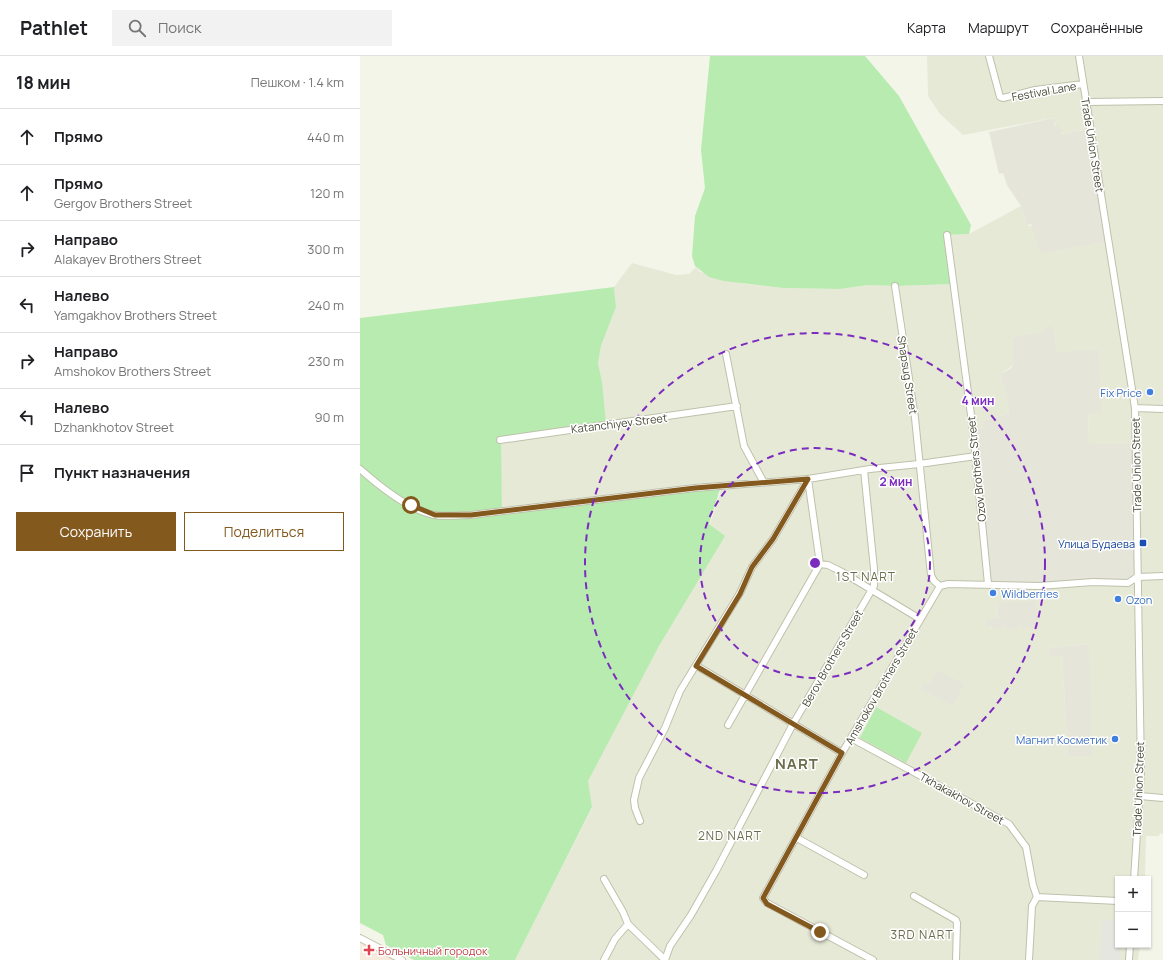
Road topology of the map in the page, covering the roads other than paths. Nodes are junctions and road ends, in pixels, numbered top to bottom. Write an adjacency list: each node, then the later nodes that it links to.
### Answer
1 (989, 56): 3 (street, Festival Lane)
2 (1079, 56): 3 (street, Trade Union Street)
3 (1083, 84): 5 (street, Trade Union Street)
4 (1163, 101): 5 (street)
5 (1086, 102): 10 (street, Trade Union Street)
6 (947, 235): 13 (street, Ozov Brothers Street)
7 (895, 286): 14 (street, Shapsug Street)
8 (726, 354): 9 (street)
9 (737, 406): 12 (street, Katanchiyev Street); 18 (street)
10 (1135, 408): 11 (street); 21 (street, Trade Union Street)
11 (1163, 409)
12 (500, 440)
13 (976, 456): 14 (street); 22 (street, Ozov Brothers Street)
14 (919, 464): 16 (street); 23 (street)
15 (360, 468): 18 (street)
16 (864, 470): 17 (street); 24 (street, Berov Brothers Street)
17 (808, 479): 18 (street); 19 (street); 26 (street)
18 (763, 481)
19 (820, 564): 24 (street); 27 (street)
20 (1163, 576): 21 (street)
21 (1137, 577): 22 (street); 32 (street, Trade Union Street)
22 (988, 584): 23 (street)
23 (940, 586): 25 (street, Amshokov Brothers Street)
24 (872, 590): 25 (street); 28 (street, Berov Brothers Street)
25 (920, 619): 30 (street, Amshokov Brothers Street)
26 (696, 666): 27 (street); 34 (street)
27 (745, 695): 28 (street); 29 (street)
28 (793, 724): 31 (street); 47 (street, Berov Brothers Street)
29 (728, 725)
30 (851, 738): 31 (street, Amshokov Brothers Street); 40 (street, Tkhakakhov Street)
31 (842, 753): 35 (street, Amshokov Brothers Street)
32 (1140, 796): 33 (street); 37 (street, Trade Union Street)
33 (1163, 798)
34 (640, 821)
35 (797, 838): 36 (street); 48 (street, Amshokov Brothers Street)
36 (864, 875)
37 (1134, 876)
38 (604, 879): 42 (street)
39 (914, 896): 49 (street)
40 (1037, 897): 41 (street); 50 (street)
41 (1115, 900)
42 (628, 924): 46 (street); 47 (street)
43 (360, 938): 45 (street)
44 (1130, 948): 51 (street)
45 (402, 960)
46 (604, 960)
47 (665, 960)
48 (873, 960)
49 (956, 960)
50 (1029, 960)
51 (1129, 960)

